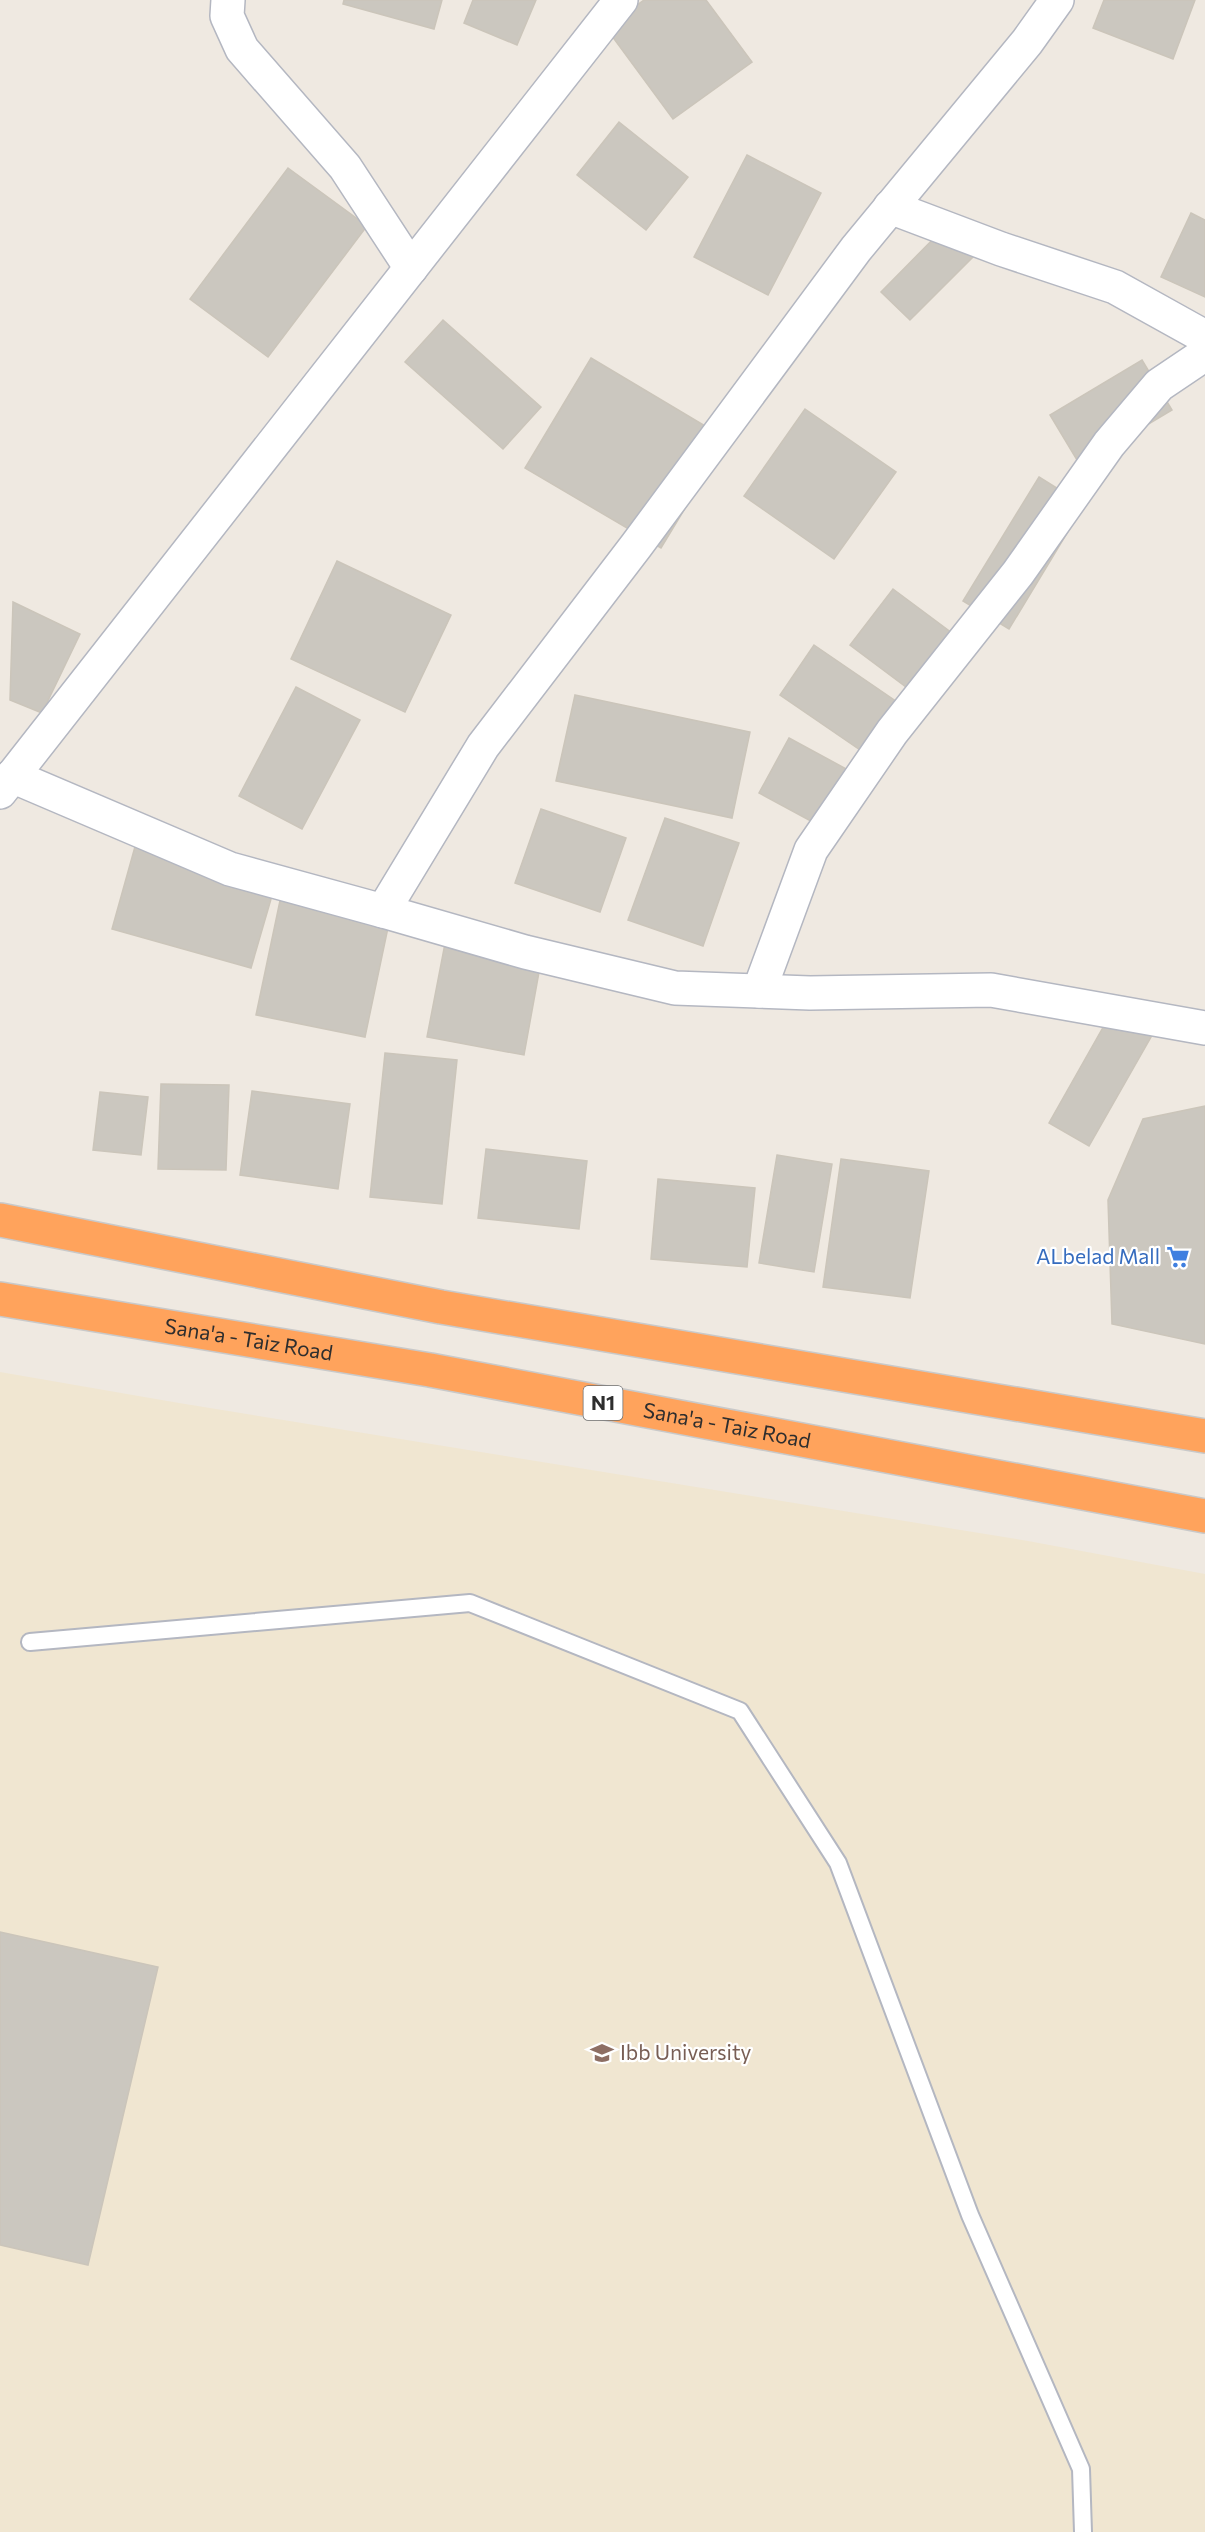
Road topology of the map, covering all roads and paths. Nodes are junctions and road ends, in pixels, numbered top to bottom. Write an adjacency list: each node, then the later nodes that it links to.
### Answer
1 (228, 0): 5 (street)
2 (621, 0): 5 (street)
3 (1057, 0): 4 (street)
4 (890, 207): 6 (street); 9 (street)
5 (411, 268): 8 (street)
6 (1205, 337)
7 (1205, 354): 10 (street)
8 (6, 784): 9 (street)
9 (383, 911): 10 (street)
10 (759, 991): 11 (street)
11 (1205, 1028)
12 (0, 1220): 14 (highway)
13 (0, 1299): 15 (highway, Sana'a - Taiz Road / N1)
14 (1205, 1436)
15 (1205, 1516)
16 (30, 1642): 17 (lane)
17 (1083, 2532)

